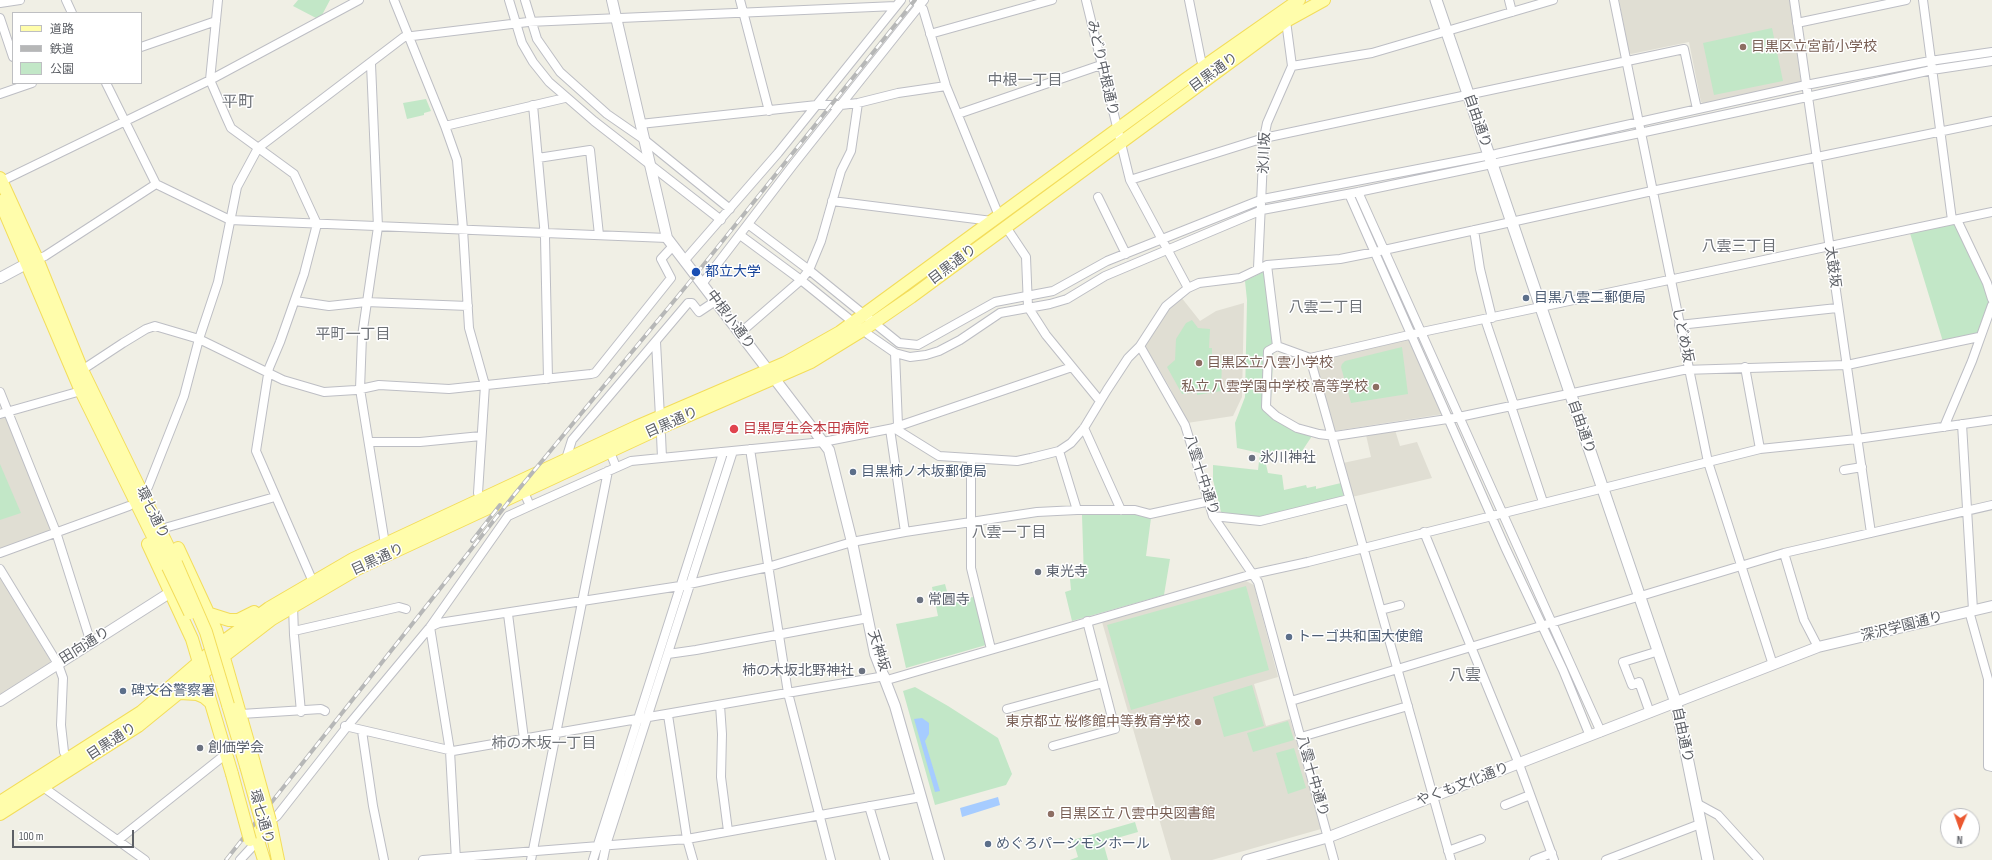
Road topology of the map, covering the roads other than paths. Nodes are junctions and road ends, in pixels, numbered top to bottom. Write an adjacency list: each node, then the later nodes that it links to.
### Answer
1 (16, 0): 24 (street)
2 (66, 0): 25 (street)
3 (218, 0): 31 (street)
4 (359, 0): 49 (street)
5 (394, 0): 37 (street)
6 (509, 0): 33 (street)
7 (525, 0): 32 (street)
8 (612, 0): 29 (street)
9 (740, 0): 26 (street)
10 (1052, 0): 36 (street)
11 (1086, 0): 45 (street, みどり中根通り)
12 (1189, 0): 46 (street)
13 (1299, 0): 46 (main road, 目黒通り)
14 (1324, 0): 30 (main road, 目黒通り)
15 (1436, 0): 35 (main road, 自由通り)
16 (1509, 0): 27 (street)
17 (1553, 0): 27 (street)
18 (1614, 0): 41 (street, しどめ坂)
19 (1794, 0): 34 (street, 太鼓坂)
20 (1906, 0): 34 (street)
21 (1923, 0): 42 (street)
22 (920, 1): 36 (street); 61 (street)
23 (898, 3): 26 (street); 60 (street)
24 (0, 4)
25 (72, 12)
26 (743, 12): 29 (street); 63 (street)
27 (1512, 12): 35 (street)
28 (0, 18): 40 (street)
29 (616, 18): 32 (street); 68 (street)
30 (1286, 21): 47 (street); 72 (main road, 目黒通り)
31 (216, 22): 38 (street); 49 (street)
32 (530, 22): 33 (street); 74 (street)
33 (517, 23): 37 (street); 57 (street)
34 (1797, 23): 52 (street, 太鼓坂)
35 (1446, 32): 47 (street); 55 (main road, 自由通り)
36 (930, 34): 53 (street)
37 (409, 36): 44 (street); 69 (street)
38 (142, 47)
39 (1992, 52): 42 (street)
40 (12, 53)
41 (1626, 61): 55 (street); 62 (street); 67 (street, しどめ坂)
42 (1930, 61): 48 (street); 52 (street)
43 (1992, 62): 48 (street)
44 (371, 64): 75 (street); 99 (street)
45 (1101, 65): 64 (street); 72 (street, みどり中根通り)
46 (1205, 66): 72 (main road, 目黒通り)
47 (1292, 66): 73 (street, 氷川坂)
48 (1932, 70): 56 (street); 70 (street)
49 (210, 80): 66 (street); 75 (street)
50 (22, 84): 54 (street)
51 (107, 84): 66 (street)
52 (1806, 85): 56 (street, 太鼓坂); 62 (street)
53 (946, 86): 58 (street); 64 (street)
54 (0, 94)
55 (1467, 94): 73 (street); 78 (main road, 自由通り)
56 (1807, 97): 71 (street); 77 (street, 太鼓坂)
57 (565, 98): 59 (street); 79 (street)
58 (858, 103): 61 (street); 89 (street)
59 (533, 105): 69 (street); 76 (street)
60 (817, 105): 61 (street); 63 (street); 92 (street)
61 (841, 105): 101 (street)
62 (1697, 110): 67 (street)
63 (769, 111): 68 (street)
64 (958, 114): 93 (street)
65 (1992, 121): 70 (street)
66 (126, 122): 80 (street); 82 (street)
67 (1638, 122): 71 (street, しどめ坂); 78 (street)
68 (640, 124): 74 (street)
69 (445, 126): 100 (street)
70 (1940, 132): 77 (street); 95 (street)
71 (1640, 133): 78 (street); 84 (street, しどめ坂)
72 (1118, 137): 81 (street); 93 (main road, 目黒通り); 98 (main road, 目黒通り)
73 (1264, 138): 81 (street); 87 (street, 氷川坂)
74 (646, 144): 79 (street, 中根小通り); 92 (street)
75 (258, 148): 94 (street); 97 (street)
76 (538, 158): 103 (street); 104 (street)
77 (1816, 158): 84 (street); 108 (street, 太鼓坂)
78 (1490, 160): 83 (street); 87 (street); 96 (main road, 自由通り)
79 (649, 162): 92 (street); 105 (street, 中根小通り)
80 (1, 180): 113 (main road, 環七通り)
81 (1130, 180): 106 (street)
82 (156, 184): 94 (street); 113 (street)
83 (1358, 192): 85 (street); 109 (street)
84 (1652, 192): 96 (street); 120 (street, しどめ坂)
85 (1349, 194): 90 (street); 111 (street)
86 (1098, 196): 112 (street)
87 (1263, 199): 90 (street, 氷川坂); 106 (street)
88 (0, 201): 113 (main road, 環七通り)
89 (832, 201): 93 (street); 117 (street)
90 (1262, 210): 110 (street); 116 (street, 氷川坂)
91 (1992, 212): 95 (street)
92 (725, 214): 114 (street)
93 (995, 219): 134 (main road, 目黒通り)
94 (230, 220): 97 (street); 141 (street)
95 (1954, 220): 108 (street); 125 (street)
96 (1512, 223): 102 (street); 131 (main road, 自由通り)
97 (317, 224): 99 (street); 126 (street)
98 (1006, 226): 123 (street); 134 (main road, 目黒通り)
99 (378, 227): 100 (street); 127 (street)
100 (463, 229): 103 (street); 128 (street)
101 (744, 229): 117 (street); 119 (street); 121 (street)
102 (1474, 230): 109 (street); 133 (street)
103 (545, 233): 104 (street); 154 (street)
104 (599, 235): 105 (street)
105 (667, 238): 107 (street, 中根小通り)
106 (1160, 240): 110 (street); 112 (street)
107 (673, 246): 114 (street, 中根小通り); 154 (street)
108 (1830, 247): 120 (street); 132 (street, 太鼓坂)
109 (1384, 249): 111 (street); 137 (street)
110 (1166, 250): 122 (street); 130 (street)
111 (1375, 252): 115 (street); 139 (street)
112 (1126, 254): 123 (street)
113 (33, 261): 118 (street); 151 (main road, 環七通り); 157 (main road, 環七通り)
114 (684, 261): 121 (street, 中根小通り)
115 (1267, 265): 116 (street); 144 (street)
116 (1258, 268): 122 (street)
117 (809, 270): 119 (street); 134 (street)
118 (0, 278)
119 (801, 280): 136 (street); 138 (street)
120 (1671, 281): 131 (street); 135 (street, しどめ坂)
121 (702, 284): 124 (street, 中根小通り)
122 (1188, 288): 143 (street)
123 (1026, 296): 130 (street); 134 (street)
124 (713, 298): 138 (street, 中根小通り); 142 (street)
125 (1992, 299)
126 (295, 301): 127 (street); 152 (street)
127 (366, 302): 128 (street); 156 (street)
128 (468, 306): 155 (street)
129 (1992, 306): 140 (street)
130 (1028, 308): 145 (street); 148 (street)
131 (1540, 308): 133 (street); 159 (main road, 自由通り)
132 (1837, 308): 135 (street); 147 (street, 太鼓坂)
133 (1489, 318): 137 (street); 161 (street)
134 (869, 319): 136 (main road, 目黒通り)
135 (1679, 324): 150 (street, しどめ坂)
136 (858, 327): 145 (street); 153 (main road, 目黒通り)
137 (1422, 332): 139 (street); 163 (street)
138 (740, 333): 153 (street, 中根小通り)
139 (1411, 335): 146 (street); 164 (street)
140 (1979, 337): 147 (street); 169 (street)
141 (199, 338): 151 (street); 152 (street); 192 (street)
142 (656, 342): 166 (street); 186 (street)
143 (1140, 346): 160 (street); 198 (street, 八雲十中通り)
144 (1277, 346): 146 (street); 173 (street)
145 (895, 353): 168 (street)
146 (1310, 358): 173 (street)
147 (1847, 365): 149 (street); 174 (street, 太鼓坂)
148 (1072, 367): 160 (street); 168 (street)
149 (1745, 367): 150 (street); 179 (street)
150 (1689, 369): 159 (street); 187 (street, しどめ坂)
151 (82, 370): 170 (main road, 環七通り)
152 (268, 372): 156 (street); 195 (street)
153 (772, 374): 166 (main road, 目黒通り); 177 (street, 中根小通り)
154 (548, 379): 155 (street)
155 (485, 385): 156 (street); 172 (street)
156 (360, 389): 176 (street)
157 (81, 390): 162 (street); 175 (main road, 環七通り)
158 (0, 392): 162 (street)
159 (1569, 393): 161 (street); 193 (main road, 自由通り)
160 (1100, 401): 171 (street)
161 (1513, 405): 163 (street); 199 (street)
162 (4, 413): 211 (street)
163 (1460, 417): 164 (street); 206 (street)
164 (1448, 419): 173 (street); 207 (street)
165 (1992, 420): 167 (street)
166 (659, 423): 182 (main road, 目黒通り); 184 (street); 186 (main road, 目黒通り)
167 (1962, 424): 169 (street); 205 (street)
168 (894, 427): 177 (street); 185 (street); 212 (street)
169 (1944, 427): 174 (street)
170 (111, 428): 192 (main road); 220 (main road, 環七通り)
171 (1084, 428): 181 (street); 204 (street)
172 (480, 436): 176 (street); 197 (street)
173 (1332, 436): 196 (street)
174 (1857, 439): 179 (street); 189 (street, 太鼓坂)
175 (104, 440): 201 (main road); 220 (main road, 環七通り)
176 (369, 442): 216 (street)
177 (823, 442): 178 (street); 215 (street, 天神坂)
178 (750, 449): 180 (street); 222 (street)
179 (1760, 449): 187 (street)
180 (733, 451): 183 (street); 226 (street)
181 (1059, 451): 185 (street); 203 (street)
182 (610, 452): 188 (street); 194 (main road, 目黒通り)
183 (721, 452): 184 (street); 227 (street)
184 (662, 458): 188 (street)
185 (971, 458): 209 (street)
186 (566, 459): 197 (main road, 目黒通り)
187 (1708, 462): 193 (street); 221 (street, しどめ坂)
188 (616, 467): 191 (street)
189 (1862, 467): 190 (street); 214 (street, 太鼓坂)
190 (1844, 470)
191 (608, 471): 202 (street); 230 (street)
192 (148, 487): 210 (main road)
193 (1602, 488): 199 (street); 229 (main road, 自由通り)
194 (524, 492): 202 (street); 231 (main road, 目黒通り)
195 (275, 498): 210 (street); 225 (street)
196 (1349, 499): 208 (street); 217 (street)
197 (481, 500): 216 (main road, 目黒通り)
198 (1210, 502): 204 (street); 208 (street, 八雲十中通り)
199 (1543, 502): 206 (street)
200 (1992, 505): 205 (street)
201 (129, 506): 211 (street); 228 (main road)
202 (530, 506): 244 (street)
203 (1077, 510): 204 (street); 209 (street)
204 (1121, 510)
205 (1967, 511): 214 (street); 237 (street)
206 (1503, 512): 207 (street); 242 (street)
207 (1491, 515): 213 (street); 243 (street)
208 (1213, 516): 224 (street, 八雲十中通り)
209 (971, 522): 212 (street); 251 (street)
210 (168, 527): 238 (main road)
211 (56, 532): 218 (street); 247 (street)
212 (905, 532): 215 (street)
213 (1424, 532): 217 (street); 249 (street)
214 (1871, 533): 219 (street)
215 (852, 542): 222 (street); 240 (street, 天神坂)
216 (385, 544): 225 (main road, 目黒通り)
217 (1364, 548): 224 (street); 236 (street)
218 (0, 553)
219 (1784, 553): 221 (street); 250 (street)
220 (172, 565): 267 (main road, 環七通り, bridge)
221 (1741, 566): 229 (street); 256 (street, しどめ坂)
222 (768, 567): 226 (street); 246 (street)
223 (0, 569): 255 (street)
224 (1253, 574): 241 (street); 264 (street, 八雲十中通り)
225 (313, 582): 234 (main road, 目黒通り)
226 (690, 584): 227 (street); 253 (street)
227 (680, 586): 230 (street); 277 (street)
228 (171, 592): 247 (street, 田向通り); 257 (main road)
229 (1640, 596): 242 (street); 252 (main road, 自由通り)
230 (582, 601): 239 (street); 281 (street)
231 (293, 605): 245 (street); 254 (main road, 目黒通り)
232 (1400, 605): 236 (street)
233 (1992, 606): 237 (street, 深沢学園通り)
234 (269, 608): 238 (main road); 248 (main road, 目黒通り)
235 (406, 609): 245 (street)
236 (1381, 610): 258 (street)
237 (1970, 611): 250 (street, 深沢学園通り); 269 (street)
238 (210, 614): 248 (main road)
239 (508, 614): 244 (street); 284 (street)
240 (868, 618): 246 (street); 259 (street, 天神坂)
241 (1087, 621): 251 (street); 260 (street)
242 (1552, 623): 243 (street); 280 (street)
243 (1542, 626): 249 (street); 282 (street)
244 (430, 627): 278 (street); 286 (street)
245 (294, 630): 272 (street)
246 (778, 635): 253 (street); 262 (street)
247 (91, 643): 255 (street, 田向通り)
248 (220, 644): 254 (main road); 257 (main road, 目黒通り)
249 (1471, 647): 258 (street); 289 (street)
250 (1815, 648): 256 (street, 深沢学園通り)
251 (991, 649): 259 (street)
252 (1659, 651): 265 (main road, 自由通り); 273 (street)
253 (668, 654): 276 (street)
254 (224, 656): 257 (main road, 目黒通り); 274 (main road)
255 (58, 664): 263 (street, 田向通り); 288 (street)
256 (1773, 665): 265 (street, やくも文化通り)
257 (201, 668): 261 (main road, 目黒通り); 267 (main road); 288 (main road, 目黒通り)
258 (1397, 669): 264 (street); 268 (street)
259 (886, 678): 262 (street); 295 (street, 天神坂)
260 (1103, 683): 270 (street); 285 (street)
261 (180, 693): 267 (main road); 292 (main road, 目黒通り)
262 (788, 693): 266 (street); 301 (street)
263 (0, 701)
264 (1291, 701): 283 (street, 八雲十中通り)
265 (1676, 703): 273 (street, やくも文化通り); 297 (main road, 自由通り)
266 (720, 705): 275 (street); 303 (street)
267 (220, 706): 287 (main road); 291 (main road, 環七通り)
268 (1408, 706): 283 (street); 294 (street)
269 (1990, 707): 290 (street)
270 (1007, 709)
271 (325, 711): 272 (street)
272 (301, 712): 274 (street)
273 (1650, 713): 280 (street, やくも文化通り)
274 (241, 714): 291 (main road)
275 (668, 714): 276 (street); 306 (street)
276 (647, 718): 277 (street); 309 (street)
277 (637, 720): 281 (street); 310 (street)
278 (345, 727): 279 (street); 304 (street)
279 (362, 731): 286 (street); 321 (street)
280 (1601, 732): 282 (street, やくも文化通り)
281 (555, 734): 284 (street); 311 (street)
282 (1590, 736): 289 (street, やくも文化通り)
283 (1302, 737): 305 (street, 八雲十中通り)
284 (524, 739): 286 (street)
285 (1053, 746)
286 (450, 751): 314 (street)
287 (226, 754): 291 (main road); 308 (street)
288 (68, 758): 296 (main road, 目黒通り)
289 (1519, 764): 293 (street); 294 (street, やくも文化通り)
290 (1992, 767)
291 (243, 768): 304 (main road, 環七通り, bridge); 304 (main road, bridge)
292 (42, 786): 300 (main road, 目黒通り); 308 (street)
293 (1530, 795): 298 (street); 313 (street)
294 (1434, 796): 305 (street, やくも文化通り); 312 (street)
295 (921, 797): 299 (street); 329 (street, 天神坂)
296 (0, 802)
297 (1696, 803): 302 (main road, 自由通り); 336 (street)
298 (1505, 805)
299 (869, 806): 301 (street); 328 (street)
300 (0, 814)
301 (818, 815): 303 (street); 327 (street)
302 (1700, 824): 334 (street); 335 (main road, 自由通り)
303 (728, 831): 306 (street)
304 (258, 833): 316 (street); 317 (main road); 318 (main road, 環七通り); 319 (main road, 環七通り); 320 (main road)
305 (1329, 837): 330 (street, やくも文化通り); 331 (street, 八雲十中通り)
306 (687, 839): 309 (street); 326 (street)
307 (1481, 839): 312 (street)
308 (118, 840): 315 (street)
309 (606, 845): 310 (street); 325 (street)
310 (596, 846): 311 (street); 324 (street)
311 (532, 850): 314 (street); 323 (street)
312 (1448, 851): 332 (street)
313 (1553, 856): 333 (street)
314 (456, 859): 322 (street)
315 (144, 860)
316 (240, 860)
317 (258, 860)
318 (264, 860)
319 (273, 860)
320 (278, 860)
321 (384, 860)
322 (423, 860)
323 (531, 860)
324 (593, 860)
325 (603, 860)
326 (693, 860)
327 (831, 860)
328 (885, 860)
329 (939, 860)
330 (1247, 860)
331 (1334, 860)
332 (1451, 860)
333 (1534, 860)
334 (1606, 860)
335 (1708, 860)
336 (1759, 860)

